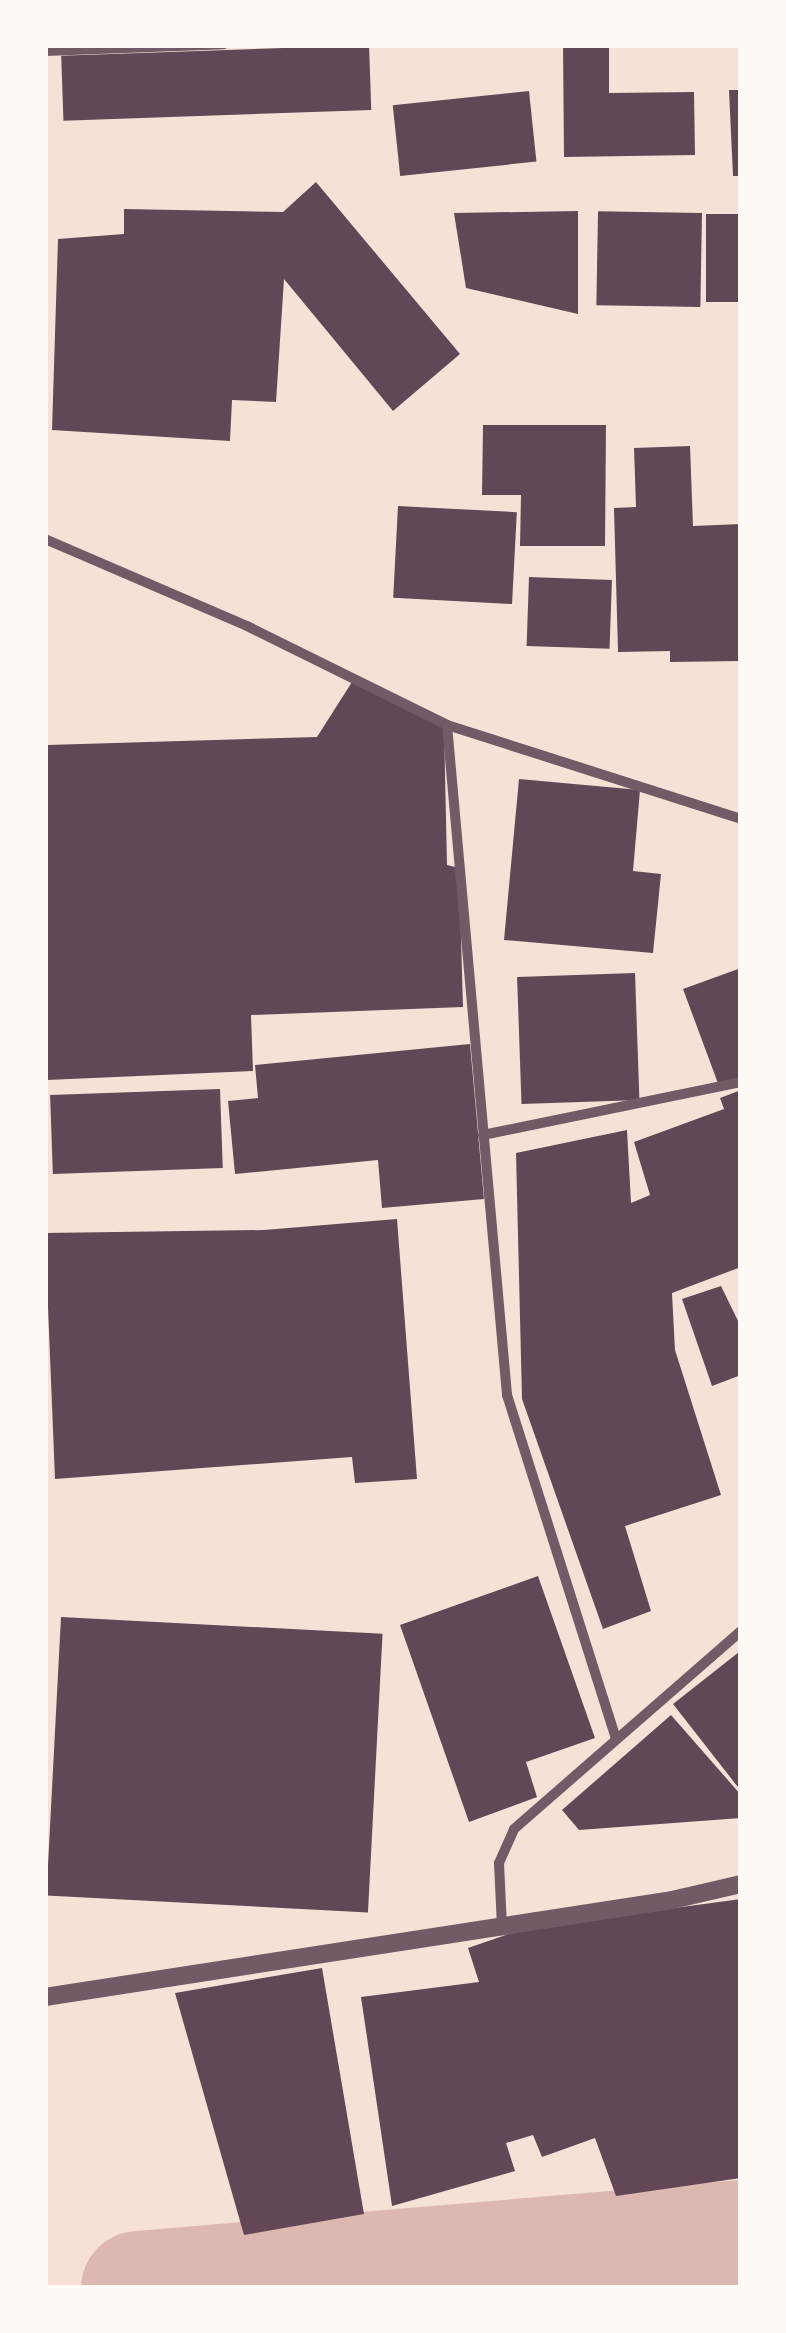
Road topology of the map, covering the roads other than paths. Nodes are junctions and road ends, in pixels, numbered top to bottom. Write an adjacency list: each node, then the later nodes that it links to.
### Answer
1 (224, 45): 2 (lane)
2 (45, 52)
3 (45, 539): 4 (street)
4 (447, 726): 5 (street); 7 (street)
5 (741, 819)
6 (741, 1082): 7 (street)
7 (484, 1135): 9 (street)
8 (741, 1631): 9 (street)
9 (616, 1738): 11 (street)
10 (741, 1884): 11 (street)
11 (502, 1927): 12 (street)
12 (45, 1997)

